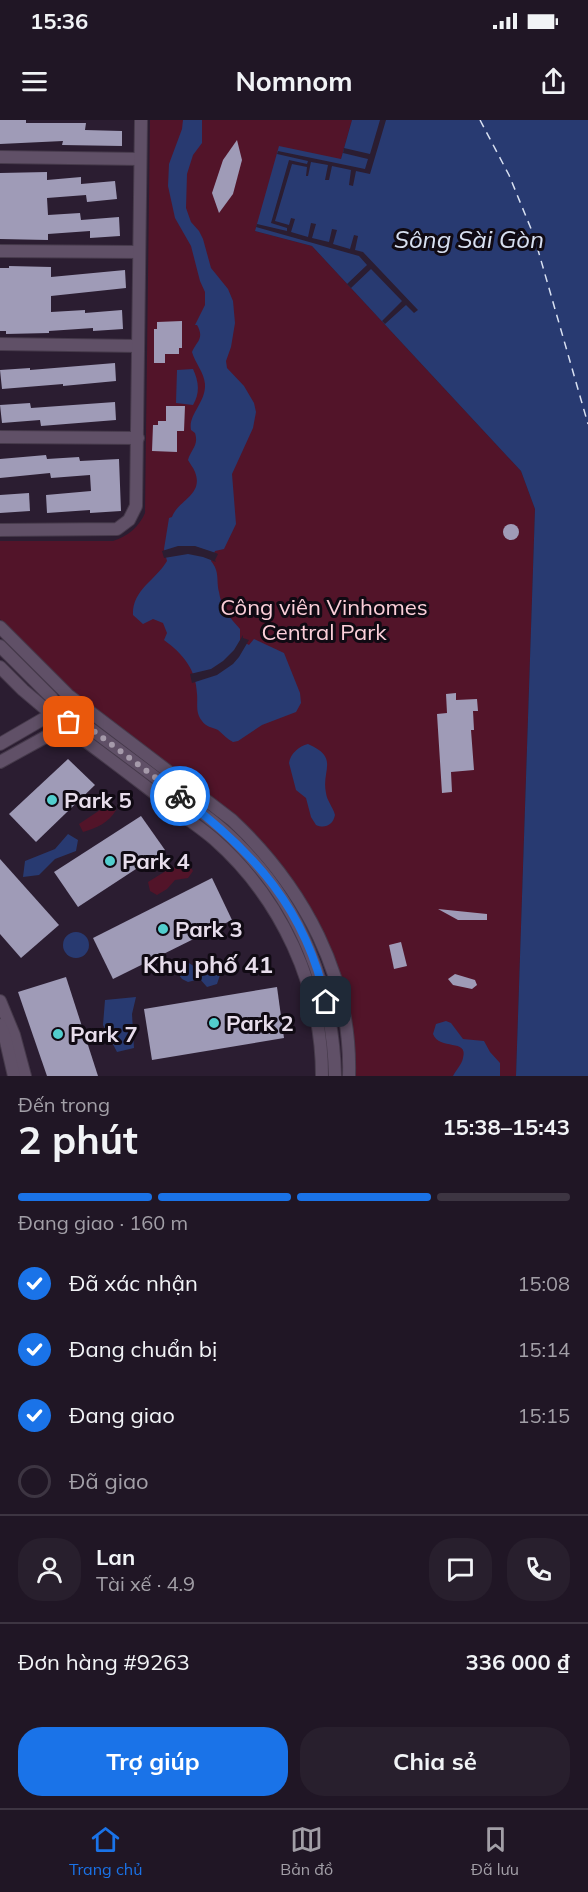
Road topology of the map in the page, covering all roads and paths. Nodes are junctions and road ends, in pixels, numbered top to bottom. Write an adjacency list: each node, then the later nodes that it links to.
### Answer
1 (141, 120): 3 (street)
2 (0, 157): 3 (street)
3 (140, 159): 5 (street)
4 (0, 251): 5 (street)
5 (139, 252): 7 (street)
6 (0, 344): 7 (street)
7 (138, 345): 9 (street)
8 (0, 437): 9 (street)
9 (138, 438): 10 (street)
10 (0, 530)
11 (0, 627): 15 (street)
12 (0, 646): 14 (street)
13 (0, 667): 16 (street)
14 (52, 698): 15 (street); 16 (street)
15 (72, 698): 17 (street); 26 (street)
16 (50, 714): 17 (street); 18 (street)
17 (67, 721): 19 (street); 24 (street); 25 (street)
18 (0, 744)
19 (0, 762)
20 (0, 1001): 23 (street)
21 (0, 1025): 22 (street)
22 (14, 1076)
23 (25, 1076)
24 (322, 1076)
25 (335, 1076)
26 (349, 1076)

